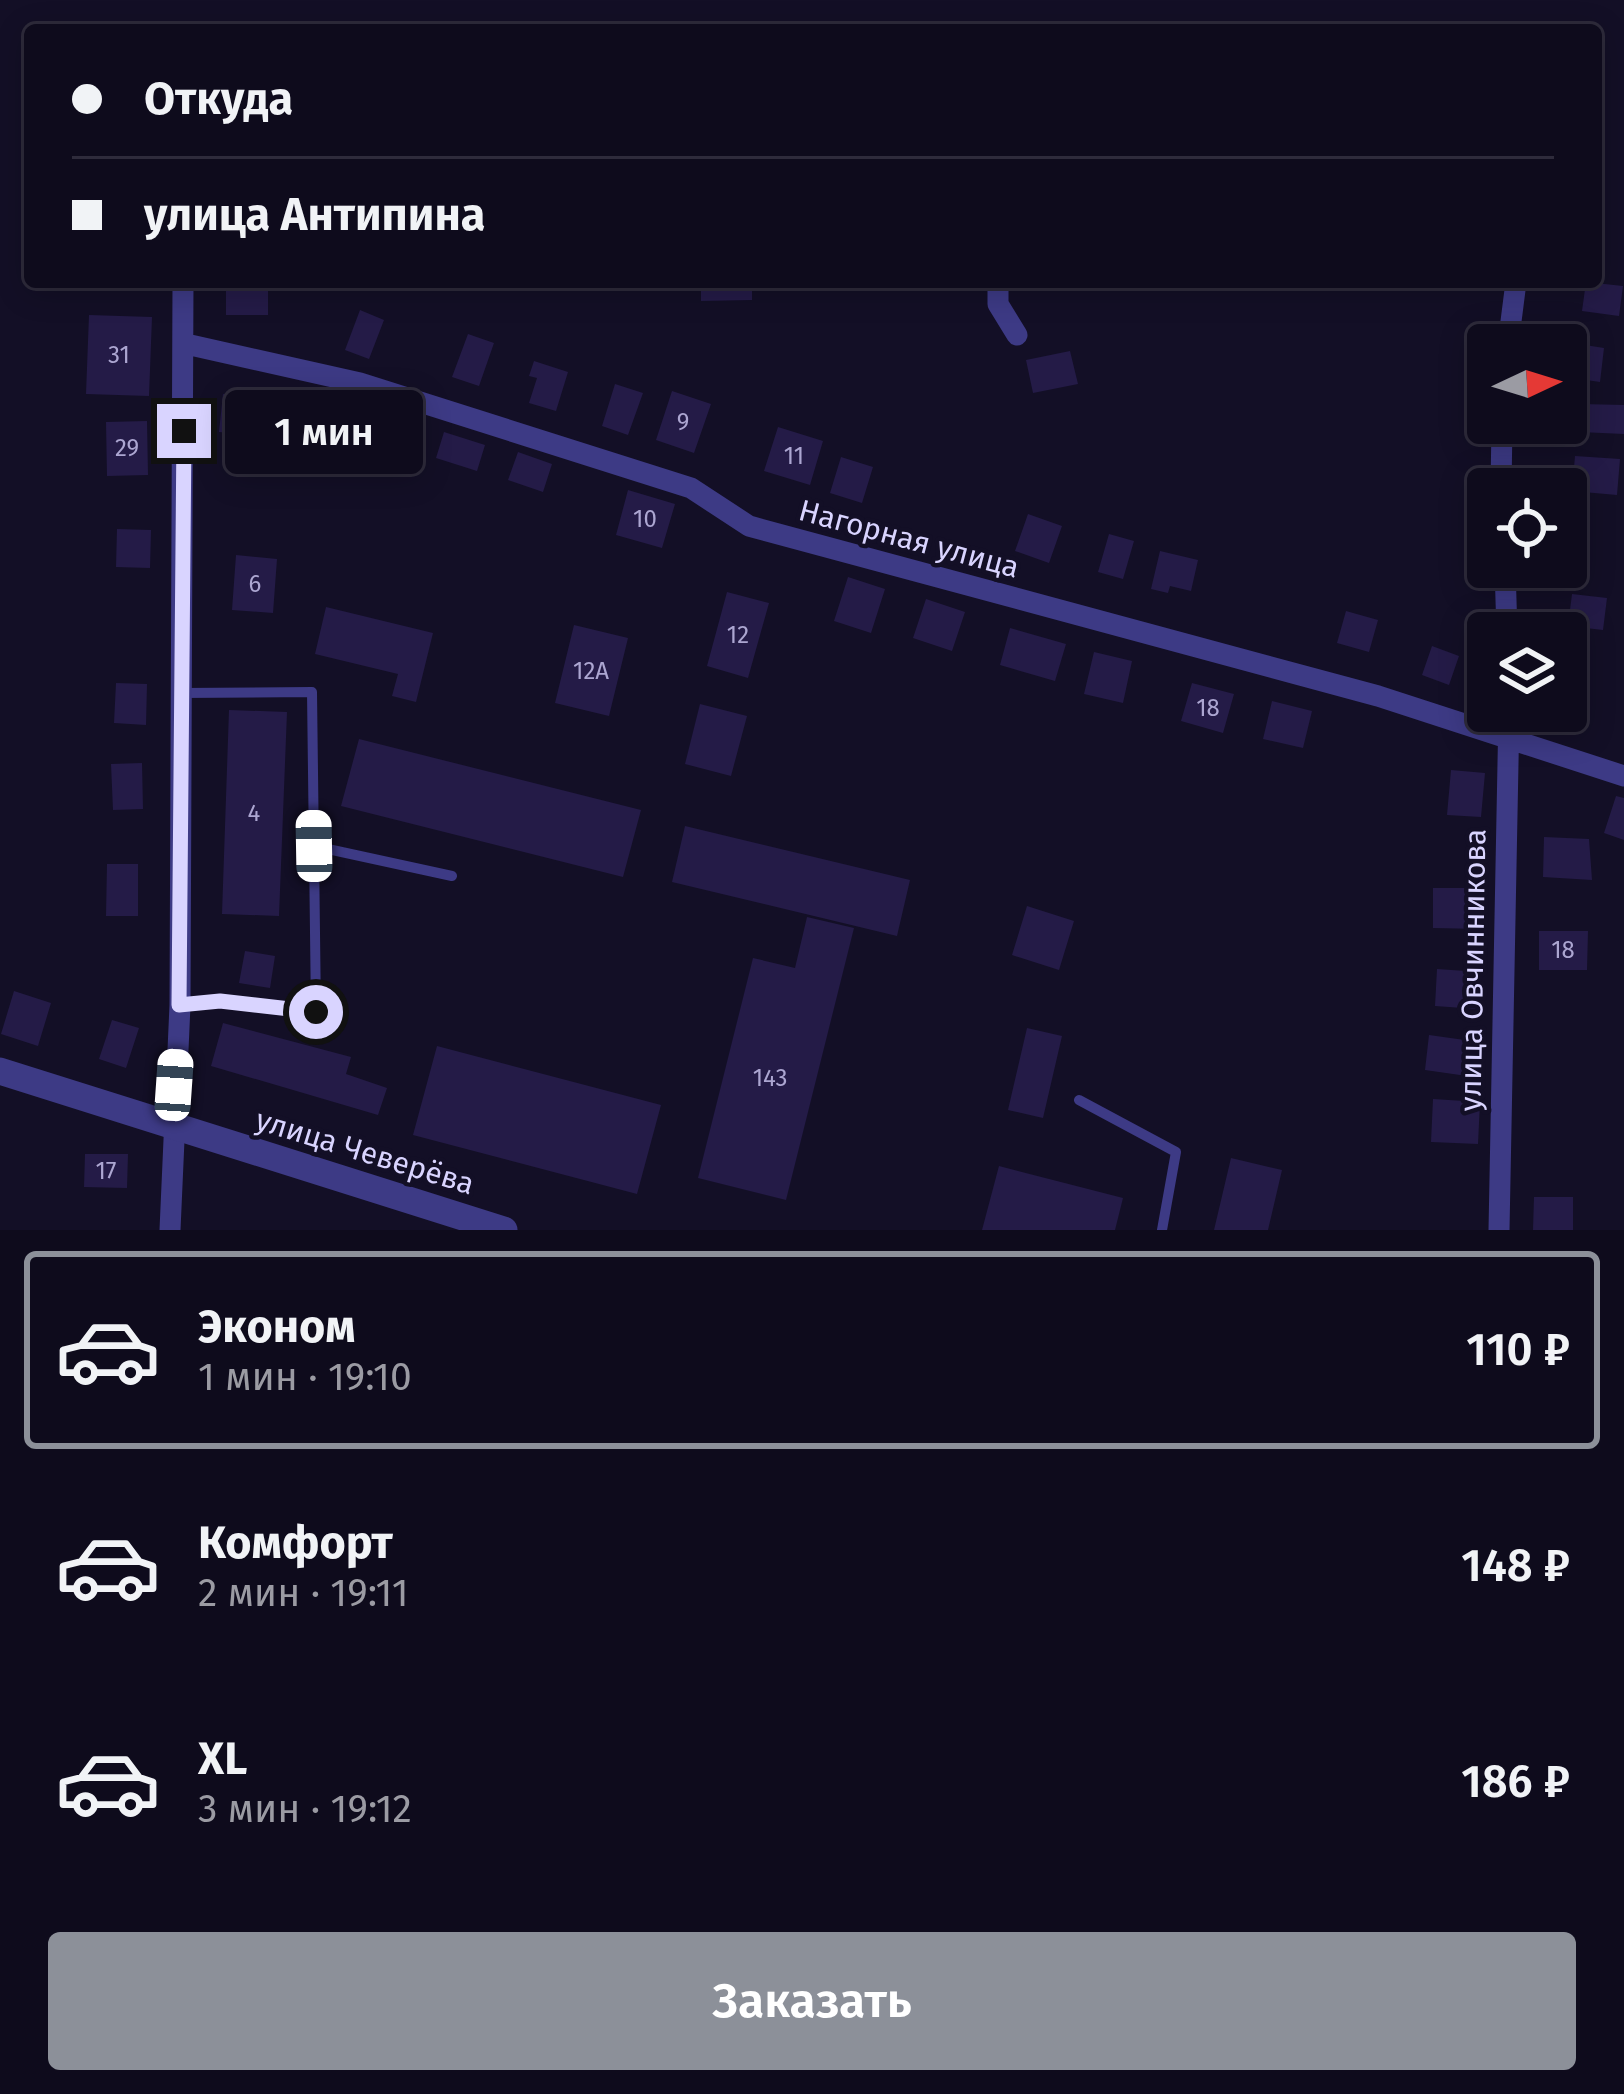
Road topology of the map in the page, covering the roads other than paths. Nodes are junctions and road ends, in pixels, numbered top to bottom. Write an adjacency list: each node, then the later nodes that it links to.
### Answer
1 (183, 288): 6 (street)
2 (998, 288): 5 (street)
3 (1515, 288): 4 (street)
4 (1511, 324)
5 (1017, 335)
6 (186, 344): 7 (street); 9 (street, Нагорная улица)
7 (179, 693): 11 (lane); 13 (street)
8 (1509, 732): 9 (street, улица Овчинникова)
9 (1509, 741): 10 (street, Нагорная улица); 20 (street, улица Овчинникова)
10 (1624, 776)
11 (314, 846): 12 (lane); 13 (lane)
12 (452, 876)
13 (179, 1005): 16 (street)
14 (0, 1071): 16 (street, улица Чеверёва)
15 (1079, 1100): 19 (lane)
16 (171, 1126): 17 (street); 18 (street, улица Чеверёва)
17 (170, 1230)
18 (504, 1230)
19 (1162, 1230)
20 (1498, 1230)

